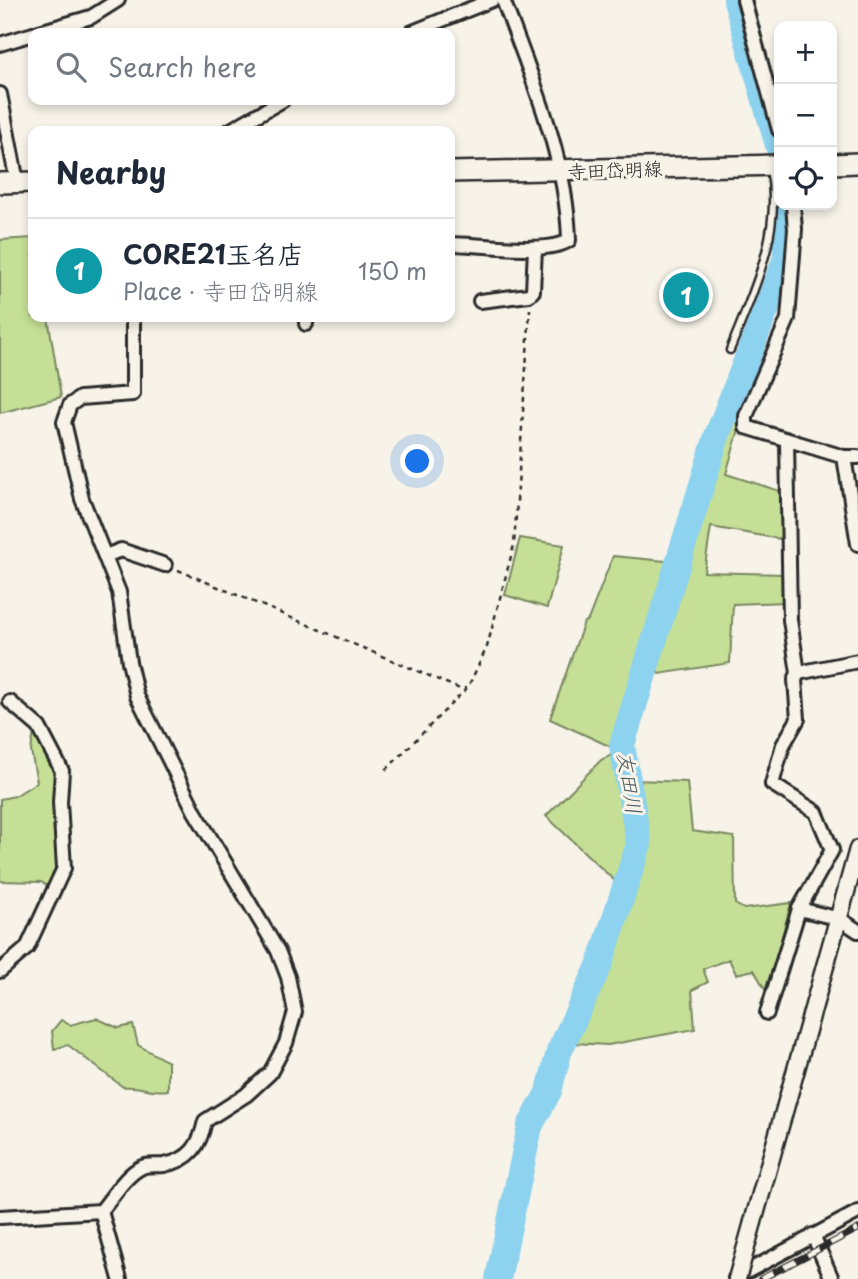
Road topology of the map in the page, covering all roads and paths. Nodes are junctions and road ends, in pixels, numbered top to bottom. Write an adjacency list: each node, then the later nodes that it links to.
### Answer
1 (118, 0): 5 (street)
2 (492, 0): 6 (street)
3 (503, 0): 16 (street)
4 (744, 0): 11 (street)
5 (55, 28)
6 (422, 28)
7 (28, 36): 8 (street)
8 (0, 44)
9 (0, 94): 18 (street)
10 (274, 105): 12 (street)
11 (774, 111)
12 (238, 126)
13 (858, 163): 14 (main road)
14 (837, 164)
15 (774, 165): 16 (main road, 寺田岱明線); 25 (lane)
16 (559, 171): 17 (main road, 寺田岱明線); 21 (street)
17 (455, 172)
18 (17, 182)
19 (793, 210): 26 (street)
20 (455, 244): 21 (street)
21 (535, 248): 22 (street)
22 (529, 295): 23 (street); 34 (path)
23 (480, 300)
24 (133, 322): 30 (street)
25 (730, 350)
26 (787, 440): 27 (street); 33 (street)
27 (844, 457): 28 (street); 29 (street)
28 (858, 457)
29 (858, 544)
30 (105, 556): 31 (street); 43 (street)
31 (165, 565): 34 (path)
32 (858, 661): 33 (street)
33 (798, 673): 38 (street)
34 (468, 687): 36 (path)
35 (10, 702): 41 (street)
36 (386, 770)
37 (858, 849): 39 (street)
38 (799, 909): 39 (street); 42 (street)
39 (840, 919): 40 (street); 48 (street, bridge)
40 (858, 931)
41 (0, 971)
42 (767, 1013)
43 (101, 1211): 45 (street); 47 (street)
44 (858, 1212): 46 (street)
45 (0, 1217)
46 (813, 1236): 48 (street); 49 (street)
47 (120, 1279)
48 (735, 1279)
49 (832, 1279)

